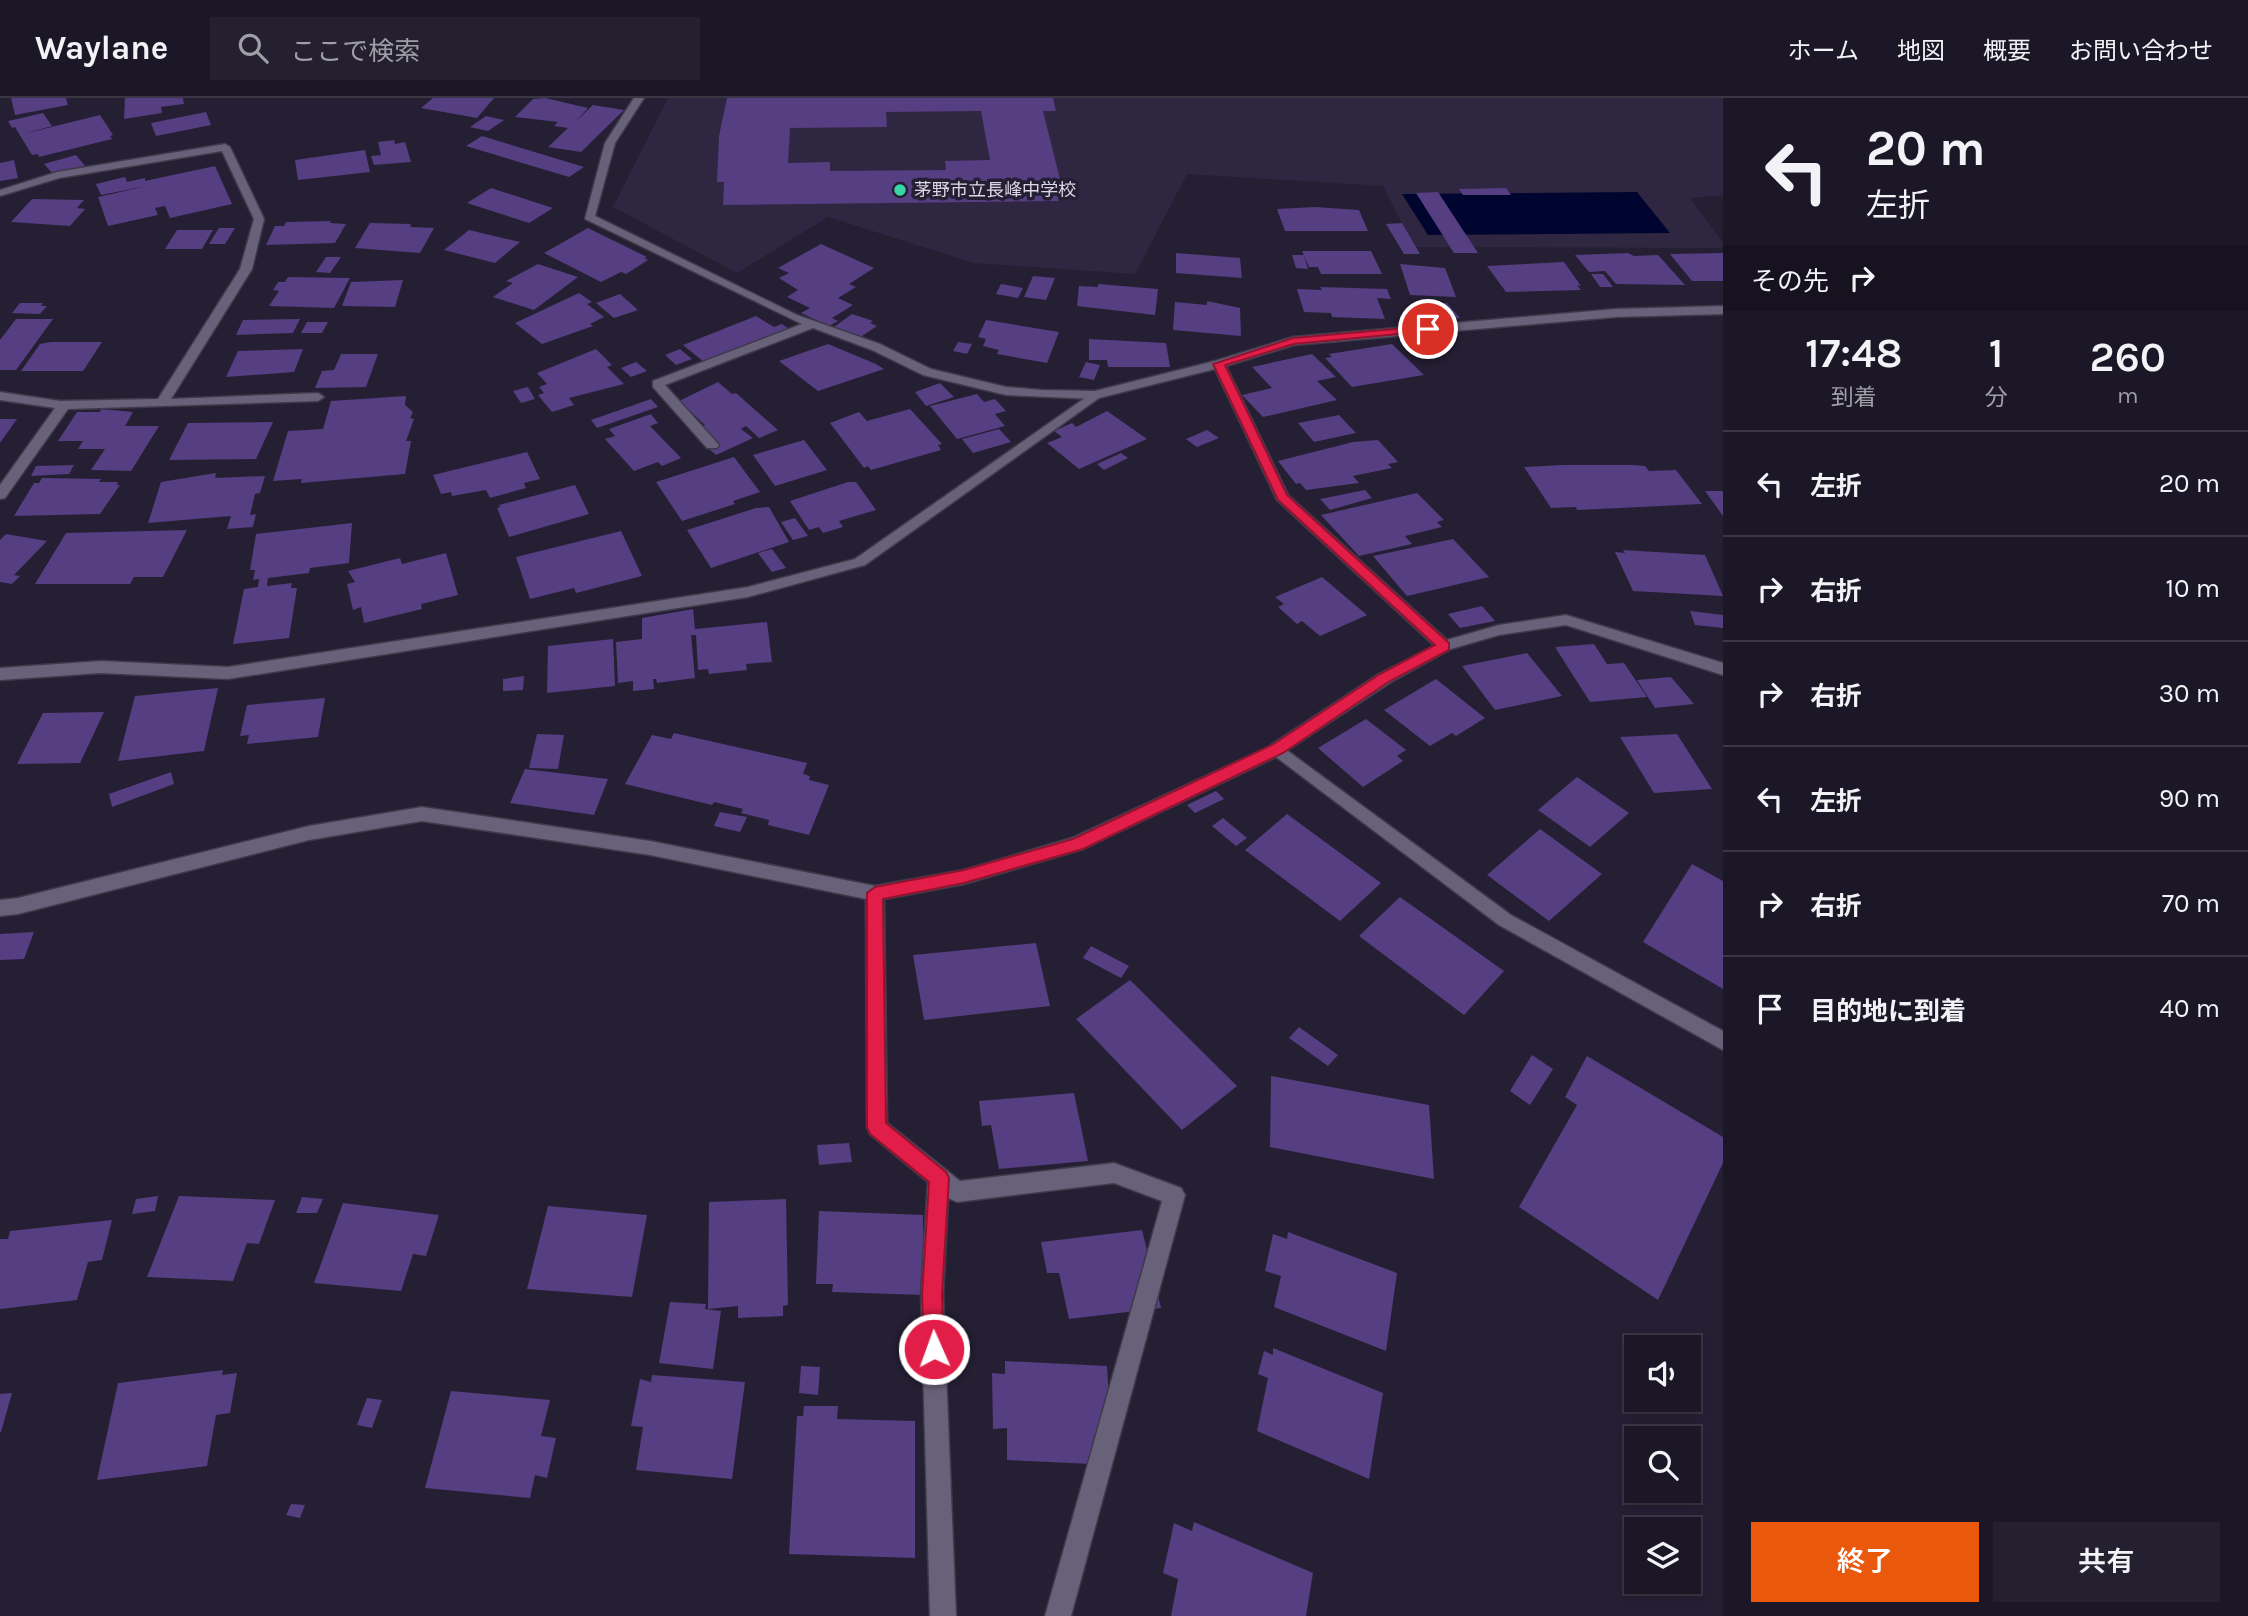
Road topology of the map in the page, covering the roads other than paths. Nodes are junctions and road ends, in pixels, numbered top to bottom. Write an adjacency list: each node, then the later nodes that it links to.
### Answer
1 (639, 98): 4 (street)
2 (0, 193): 9 (street)
3 (1723, 310): 5 (street)
4 (814, 324): 6 (street); 11 (street)
5 (1219, 364): 6 (street); 13 (street)
6 (1095, 395): 15 (street)
7 (0, 396): 10 (street)
8 (318, 397): 9 (street)
9 (162, 403): 10 (street)
10 (63, 406): 12 (street)
11 (712, 445)
12 (0, 495)
13 (1444, 646): 14 (street); 16 (street)
14 (1723, 669)
15 (0, 674)
16 (1277, 749): 17 (street); 19 (street)
17 (875, 893): 18 (street); 20 (street)
18 (0, 908)
19 (1723, 1041)
20 (939, 1178): 21 (street); 22 (street)
21 (943, 1616)
22 (1058, 1616)

